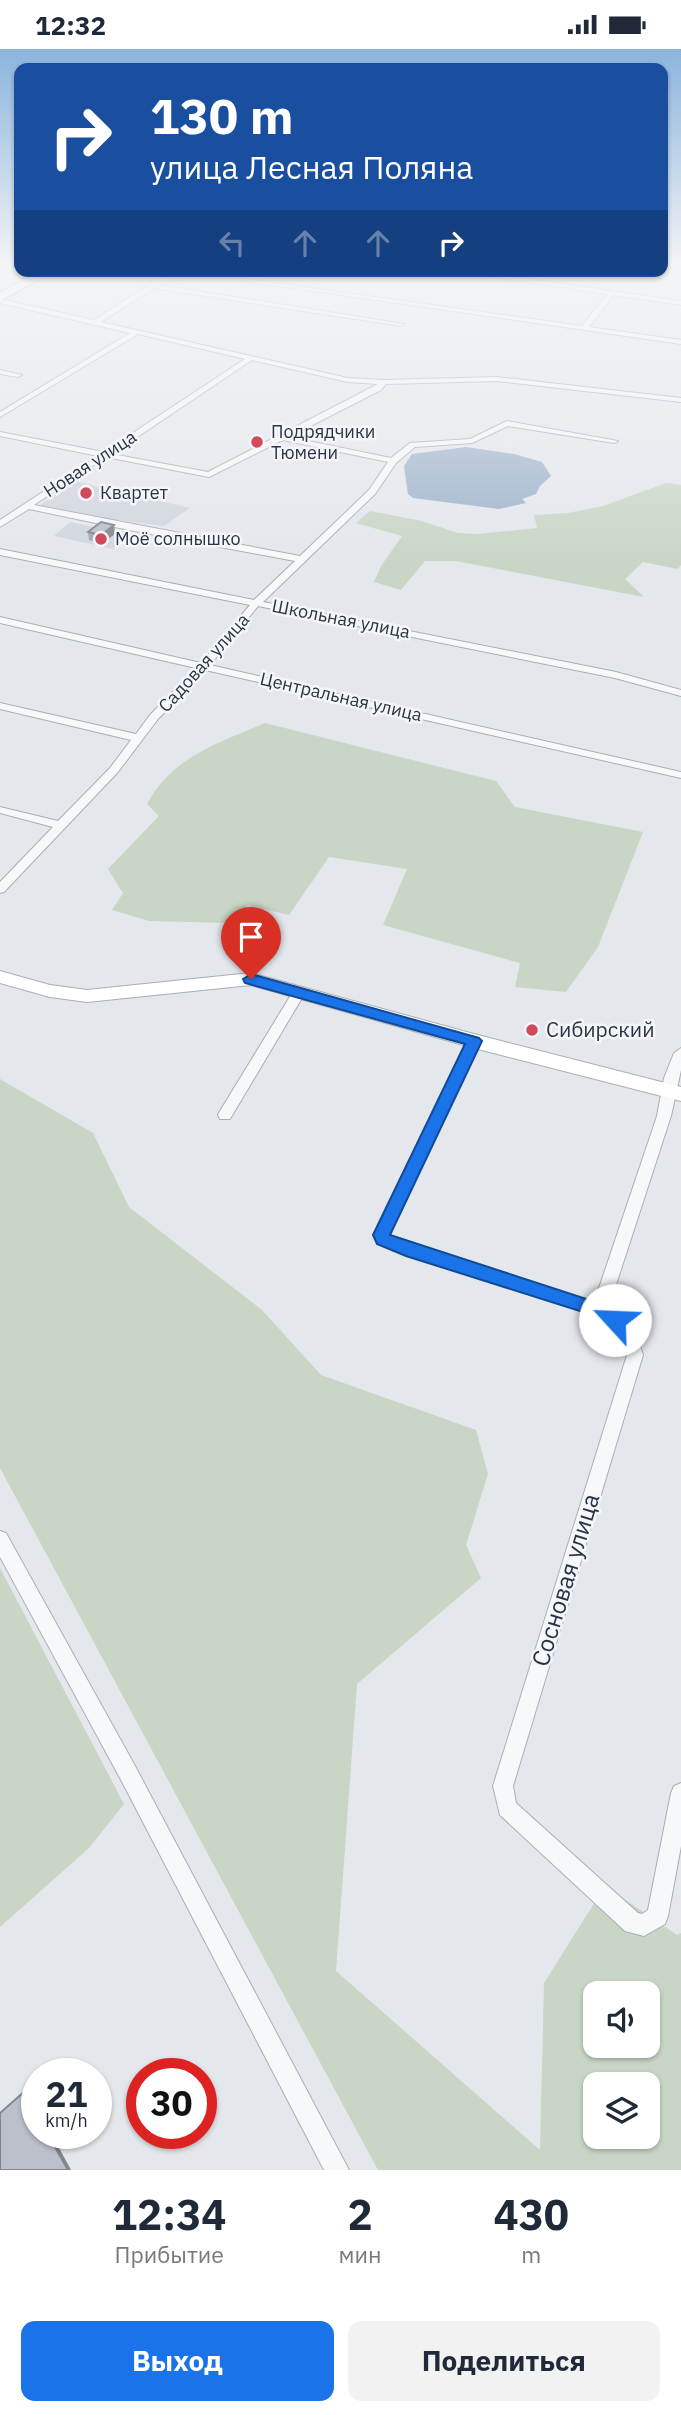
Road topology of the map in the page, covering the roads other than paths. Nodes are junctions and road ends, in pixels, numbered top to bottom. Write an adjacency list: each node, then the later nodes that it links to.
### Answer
1 (84, 364): 8 (street)
2 (243, 364): 12 (street, Новая улица)
3 (274, 364): 6 (street)
4 (0, 372): 5 (street)
5 (18, 375)
6 (384, 382): 7 (street); 10 (street)
7 (681, 400)
8 (0, 415)
9 (0, 434): 12 (street)
10 (284, 438): 12 (street); 13 (street)
11 (614, 441): 13 (street)
12 (104, 456): 14 (street, Новая улица)
13 (393, 461): 17 (street, Садовая улица)
14 (26, 506): 15 (street, Новая улица); 17 (street)
15 (0, 524)
16 (0, 552): 18 (street, Школьная улица)
17 (301, 559): 18 (street, Садовая улица)
18 (257, 602): 20 (street, Садовая улица); 21 (street, Школьная улица)
19 (0, 620): 20 (street, Центральная улица)
20 (204, 665): 23 (street, Садовая улица); 24 (street, Центральная улица)
21 (681, 694)
22 (0, 706): 23 (street)
23 (138, 739): 26 (street, Садовая улица)
24 (681, 775)
25 (0, 810): 26 (street)
26 (59, 825): 27 (street, Садовая улица)
27 (0, 889)
28 (0, 977): 29 (street)
29 (299, 993): 30 (street); 33 (street)
30 (474, 1041): 32 (street); 34 (street)
31 (681, 1053): 32 (street)
32 (675, 1093): 34 (street)
33 (225, 1115)
34 (608, 1313): 36 (street, Сосновая улица)
35 (0, 1539): 37 (street)
36 (681, 1793)
37 (337, 2170)

